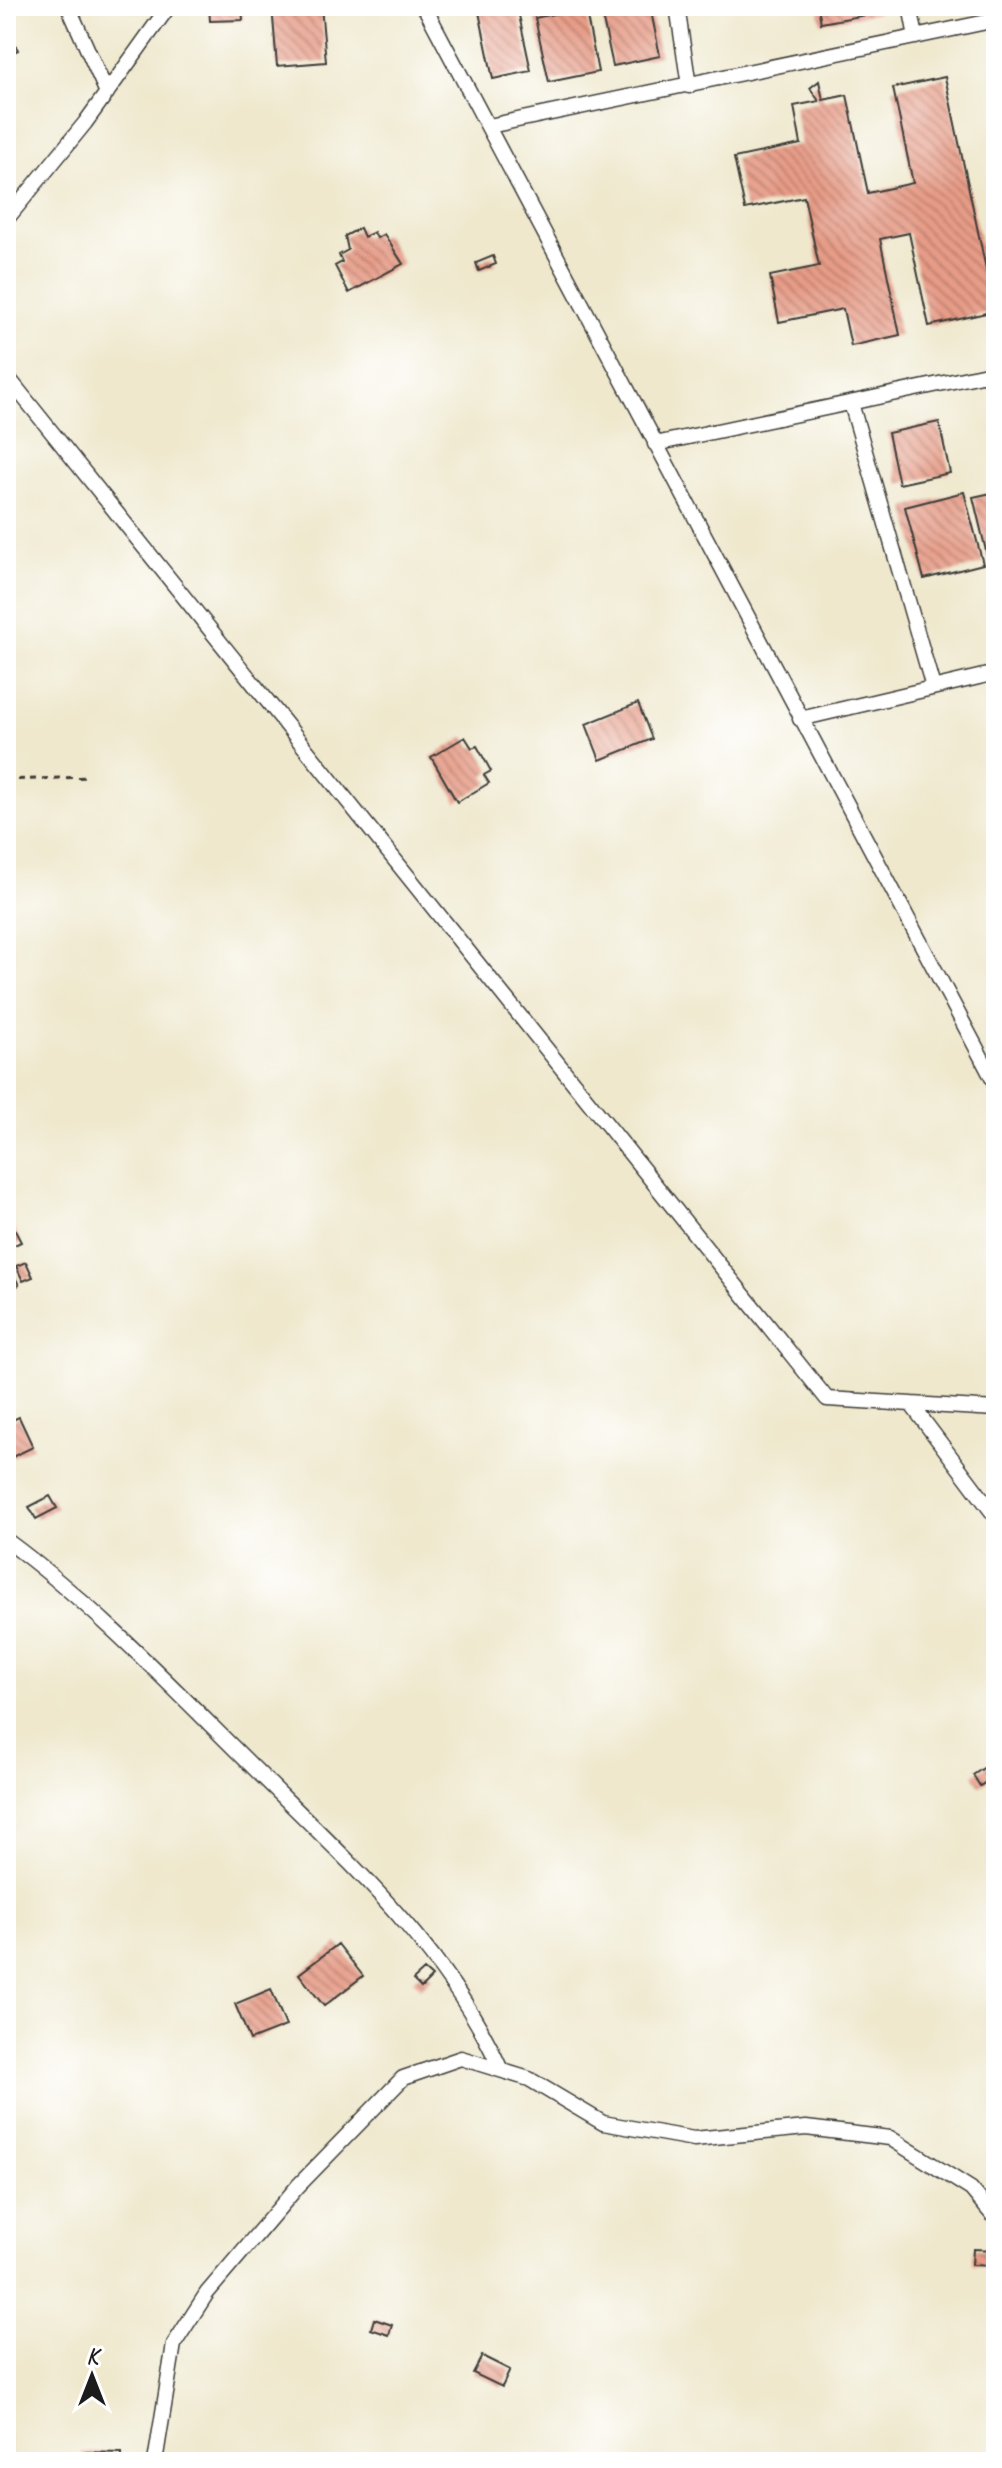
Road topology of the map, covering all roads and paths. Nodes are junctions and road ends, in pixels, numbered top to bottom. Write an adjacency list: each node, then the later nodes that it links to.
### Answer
1 (68, 6): 9 (street)
2 (169, 6): 9 (street)
3 (424, 6): 10 (street)
4 (677, 6): 8 (street)
5 (910, 6): 7 (street)
6 (996, 20): 7 (street)
7 (916, 37): 8 (street)
8 (689, 86): 10 (street)
9 (107, 93): 11 (street)
10 (489, 126): 15 (street)
11 (6, 220)
12 (996, 372): 14 (street)
13 (6, 375): 23 (street)
14 (851, 403): 15 (street); 17 (street)
15 (655, 444): 18 (street)
16 (996, 673): 17 (street)
17 (933, 687): 18 (street)
18 (800, 719): 21 (street)
19 (89, 777): 20 (path)
20 (6, 780)
21 (990, 1057): 22 (street)
22 (996, 1085)
23 (911, 1404): 24 (street); 25 (street)
24 (996, 1409)
25 (996, 1517)
26 (6, 1540): 27 (street)
27 (501, 2070): 28 (street); 29 (street)
28 (996, 2219)
29 (155, 2462)

